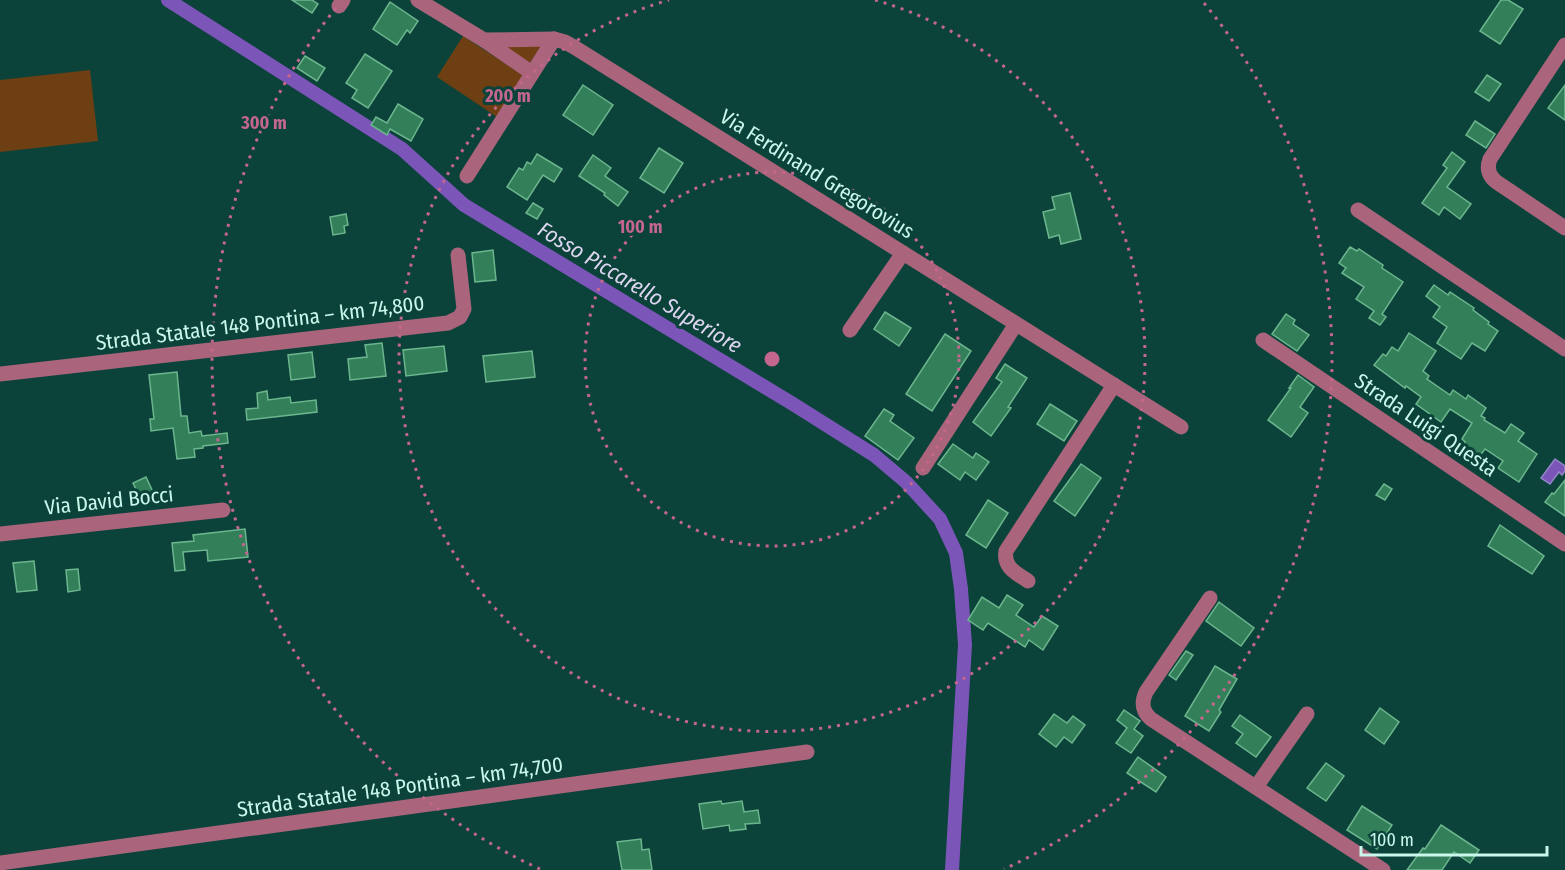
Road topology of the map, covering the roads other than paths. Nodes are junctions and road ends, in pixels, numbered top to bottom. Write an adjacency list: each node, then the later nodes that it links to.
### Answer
1 (418, 0): 3 (street)
2 (554, 39): 3 (street, Via Ferdinand Gregorovius); 5 (street); 9 (street, Via Ferdinand Gregorovius)
3 (484, 40): 5 (street)
4 (1565, 45): 8 (street)
5 (532, 73): 6 (street)
6 (467, 176)
7 (1358, 210): 14 (street)
8 (1565, 228)
9 (903, 253): 11 (street, Via Ferdinand Gregorovius); 12 (street)
10 (458, 255): 15 (street, Strada Statale 148 Pontina – km 74,800)
11 (1016, 324): 16 (street, Via Ferdinand Gregorovius); 18 (street)
12 (850, 330)
13 (1263, 340): 21 (street, Strada Luigi Questa)
14 (1565, 349)
15 (0, 374)
16 (1114, 385): 17 (street, Via Ferdinand Gregorovius); 22 (street)
17 (1181, 427)
18 (923, 468)
19 (223, 510): 20 (street, Via David Bocci)
20 (0, 534)
21 (1565, 544)
22 (1028, 581)
23 (1210, 598): 26 (street)
24 (1307, 714): 26 (street)
25 (807, 752): 27 (street, Strada Statale 148 Pontina – km 74,700)
26 (1256, 787): 28 (street)
27 (0, 863)
28 (1383, 870)

